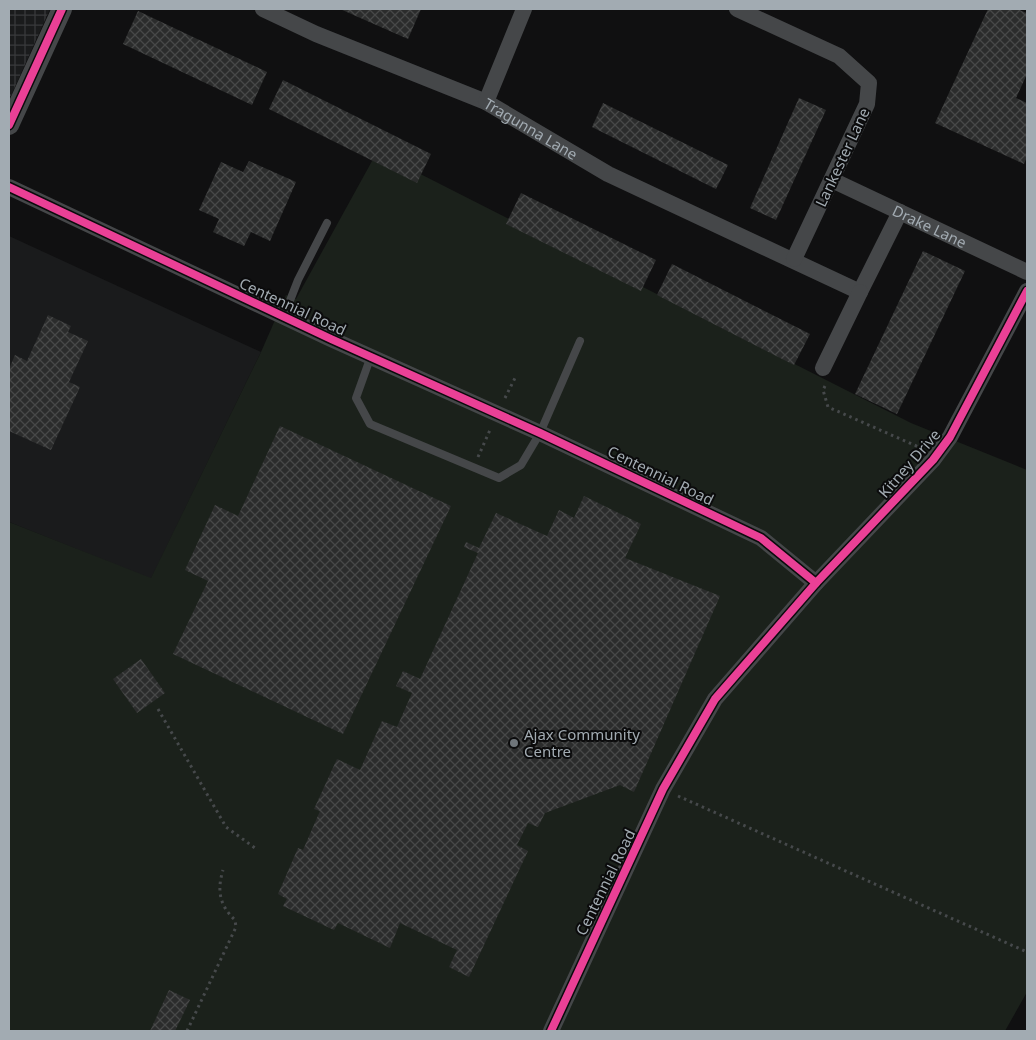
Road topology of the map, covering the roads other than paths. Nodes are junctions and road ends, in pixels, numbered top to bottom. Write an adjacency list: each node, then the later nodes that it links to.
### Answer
1 (62, 9): 6 (street)
2 (263, 9): 5 (street, Tragunna Lane)
3 (524, 9): 5 (street)
4 (737, 9): 7 (street, Lankester Lane)
5 (486, 102): 11 (street, Tragunna Lane)
6 (10, 117)
7 (832, 180): 9 (street, Drake Lane); 11 (street, Lankester Lane)
8 (9, 188): 15 (street, Centennial Road)
9 (900, 212): 12 (street, Drake Lane); 14 (street)
10 (327, 223): 15 (lane)
11 (794, 260): 14 (street, Tragunna Lane)
12 (1027, 272)
13 (1027, 291): 20 (street, Kitney Drive)
14 (860, 292): 18 (street)
15 (284, 316): 17 (street, Centennial Road)
16 (580, 341): 19 (lane)
17 (371, 356): 19 (street, Centennial Road); 19 (lane)
18 (823, 368)
19 (540, 432): 20 (street, Centennial Road)
20 (816, 583): 21 (street, Centennial Road)
21 (551, 1031)

